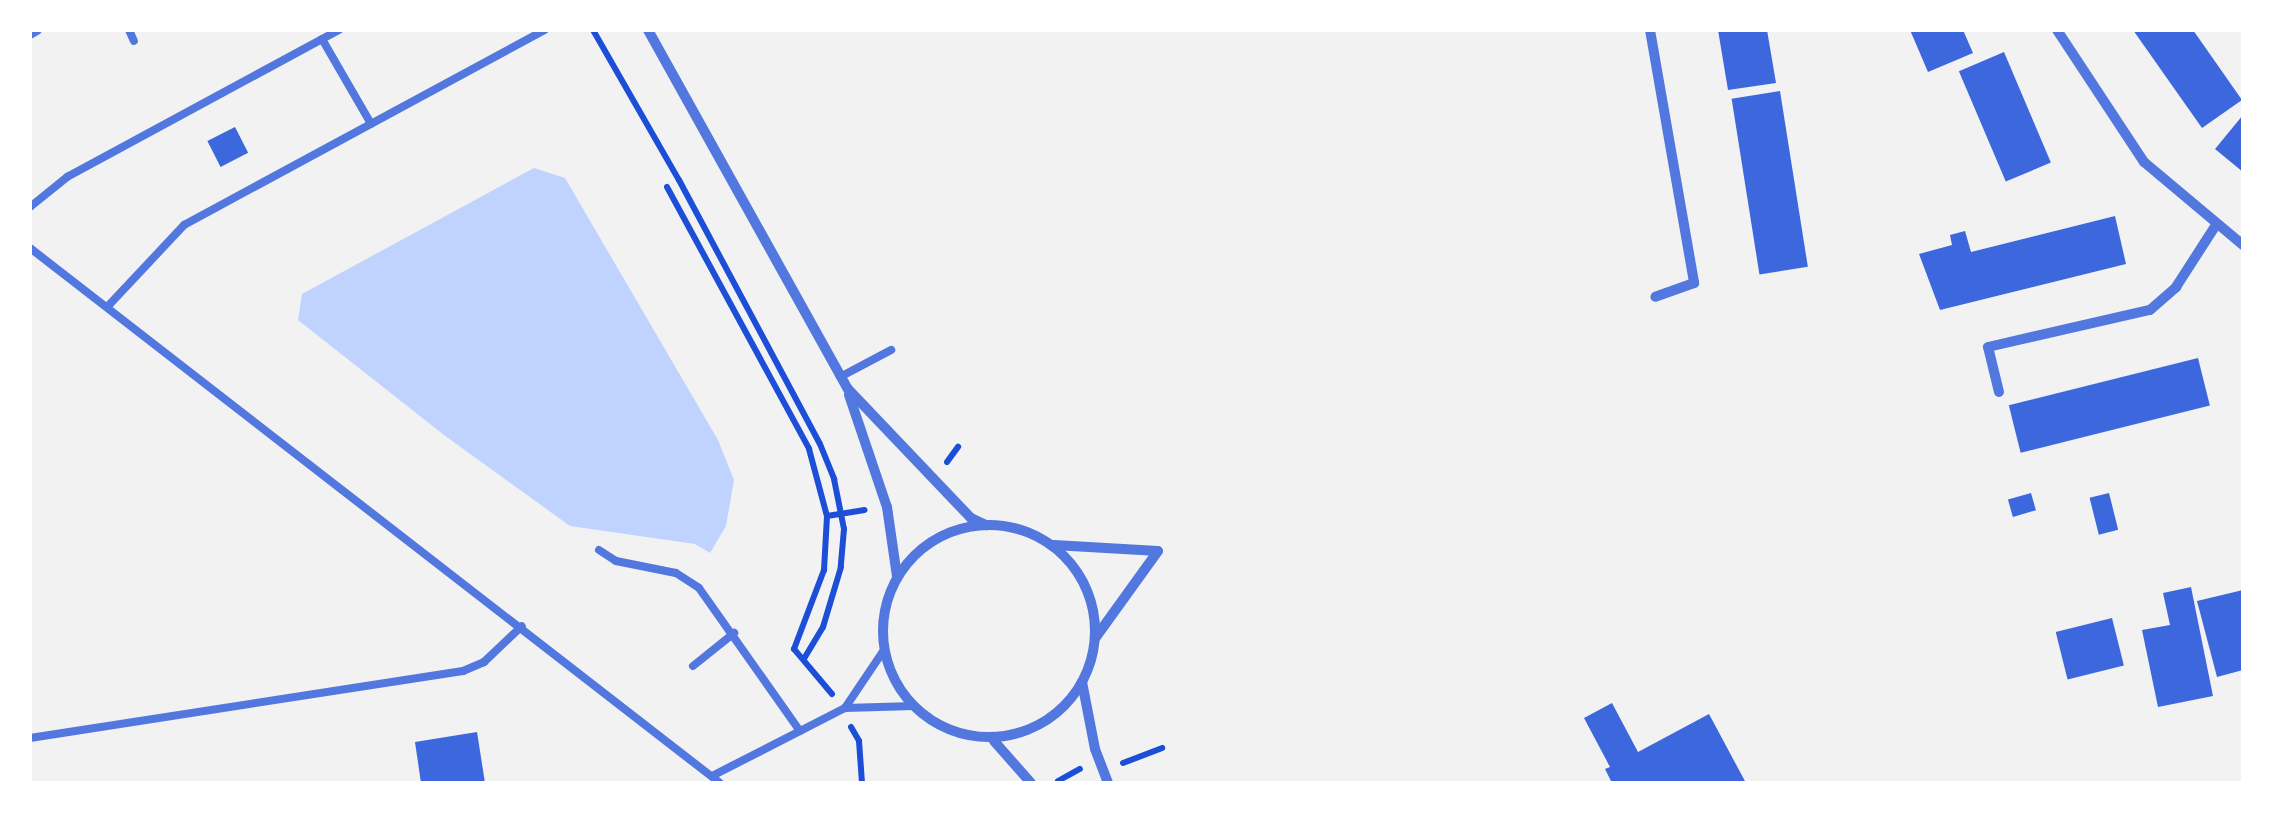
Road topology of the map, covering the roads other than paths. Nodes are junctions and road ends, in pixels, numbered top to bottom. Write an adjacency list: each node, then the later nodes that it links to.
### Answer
1 (37, 30): 9 (street)
2 (129, 30): 12 (lane)
3 (340, 30): 10 (lane)
4 (520, 30): 11 (lane)
5 (545, 30): 11 (lane)
6 (648, 30): 21 (street)
7 (1650, 30): 18 (street)
8 (2057, 30): 15 (street)
9 (30, 34)
10 (322, 39): 13 (lane); 14 (lane)
11 (526, 40): 13 (lane)
12 (134, 41)
13 (371, 124): 19 (lane)
14 (30, 207)
15 (2216, 225): 16 (street); 23 (street)
16 (2243, 245)
17 (30, 248): 19 (lane)
18 (1655, 297)
19 (108, 305): 28 (lane)
20 (891, 350): 21 (lane)
21 (840, 377): 22 (street)
22 (848, 389): 24 (street); 27 (street)
23 (1999, 392)
24 (987, 525): 25 (street); 27 (street)
25 (1053, 545): 30 (street); 30 (street)
26 (599, 550): 29 (lane)
27 (897, 576): 31 (street)
28 (522, 626): 37 (lane); 39 (lane)
29 (734, 634): 32 (lane); 36 (lane)
30 (1096, 637): 33 (street)
31 (884, 650): 34 (street); 35 (lane)
32 (693, 666)
33 (1082, 682): 38 (street); 41 (street)
34 (914, 706): 35 (lane); 38 (street)
35 (845, 708): 36 (lane)
36 (800, 731): 39 (lane)
37 (30, 738)
38 (994, 740): 40 (street)
39 (717, 779)
40 (1031, 783)
41 (1108, 783)

